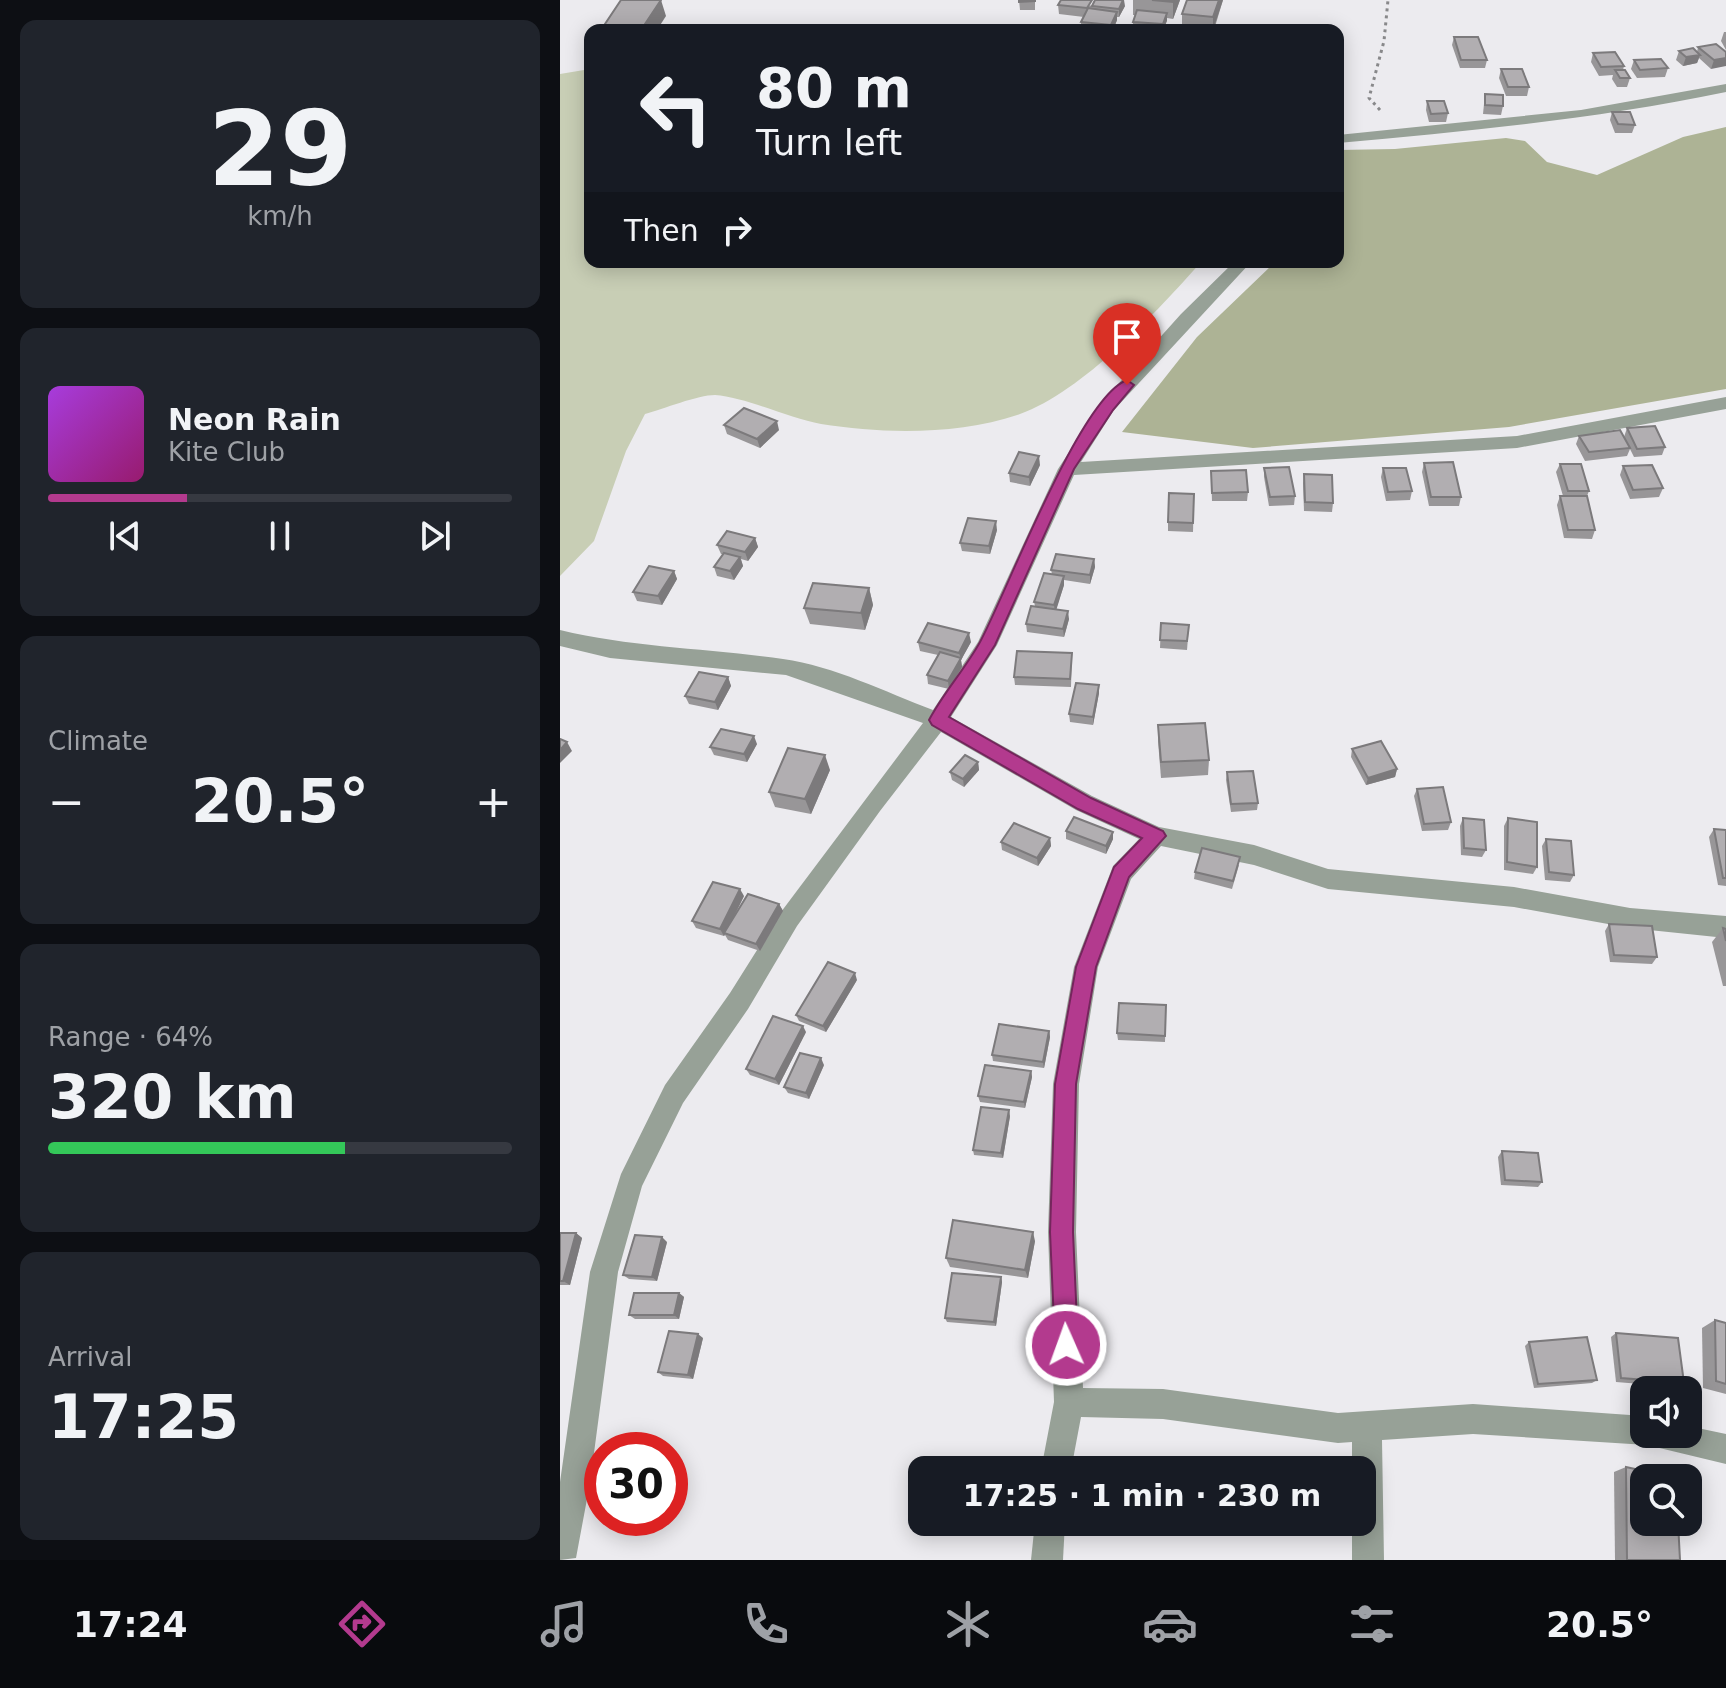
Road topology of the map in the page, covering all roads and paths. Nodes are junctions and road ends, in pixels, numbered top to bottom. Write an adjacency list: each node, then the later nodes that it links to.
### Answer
1 (1388, 0): 3 (path)
2 (1726, 88): 3 (street)
3 (1397, 134): 4 (street)
4 (1344, 138)
5 (1237, 268): 7 (street)
6 (1726, 403): 7 (street)
7 (1067, 469): 9 (street)
8 (560, 638): 9 (street)
9 (938, 720): 10 (street); 19 (street)
10 (1156, 836): 11 (street); 12 (street)
11 (1726, 927)
12 (1069, 1402): 13 (street); 17 (street)
13 (1367, 1426): 14 (street); 21 (street)
14 (1630, 1430)
15 (1702, 1444): 16 (street)
16 (1726, 1449)
17 (1059, 1456)
18 (1049, 1536): 20 (street)
19 (560, 1558)
20 (1047, 1560)
21 (1368, 1560)

